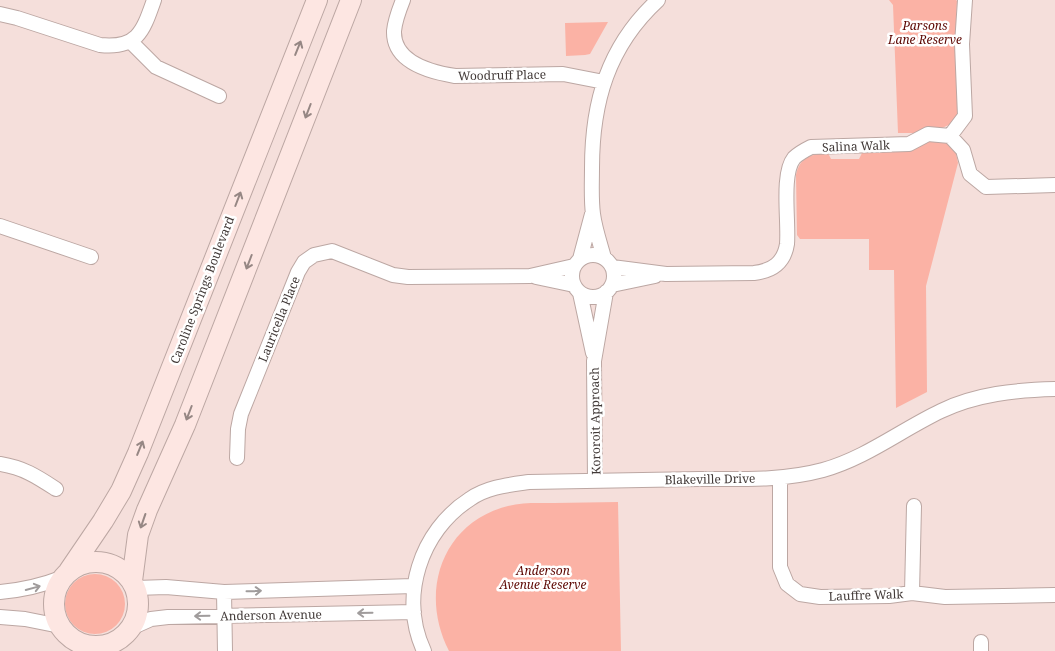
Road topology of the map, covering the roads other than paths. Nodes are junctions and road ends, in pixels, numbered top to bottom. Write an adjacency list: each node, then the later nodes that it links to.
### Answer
1 (154, 0): 8 (street)
2 (317, 0): 30 (main road, Caroline Springs Boulevard, one-way to 2)
3 (352, 0): 31 (main road, one-way to 31)
4 (403, 0): 9 (street, Woodruff Place)
5 (658, 0): 9 (street)
6 (965, 0): 11 (street)
7 (0, 14): 8 (street)
8 (131, 42): 10 (street)
9 (604, 82): 13 (street)
10 (220, 96)
11 (950, 136): 12 (street); 18 (street, Salina Walk)
12 (1055, 185)
13 (592, 213): 16 (street); 17 (street)
14 (0, 226): 15 (street)
15 (91, 257)
16 (577, 262): 17 (street); 19 (street, Lauricella Place); 20 (street)
17 (608, 262): 18 (street, Salina Walk); 21 (street)
18 (666, 274): 21 (street, Salina Walk)
19 (530, 276): 20 (street, Lauricella Place); 24 (street, Lauricella Place)
20 (577, 289): 21 (street); 22 (street, Kororoit Approach)
21 (609, 289): 22 (street, Kororoit Approach)
22 (594, 361): 27 (street, Kororoit Approach)
23 (1055, 389): 26 (street, Blakeville Drive)
24 (237, 458)
25 (0, 464): 28 (street)
26 (780, 478): 27 (street, Blakeville Drive); 34 (street, Lauffre Walk)
27 (595, 481): 36 (street, Blakeville Drive)
28 (56, 489)
29 (914, 506): 34 (street)
30 (67, 574): 31 (main road); 32 (street, one-way to 30); 39 (main road)
31 (134, 585): 33 (street, Anderson Avenue); 40 (main road)
32 (0, 592)
33 (224, 592): 36 (street, Anderson Avenue, one-way to 36); 37 (street)
34 (912, 593): 35 (street, Lauffre Walk)
35 (1055, 595)
36 (413, 599): 37 (street, Anderson Avenue, one-way to 37); 44 (street)
37 (224, 616): 40 (street, Anderson Avenue, one-way to 40); 43 (street)
38 (0, 617): 39 (street)
39 (62, 629): 40 (main road); 41 (main road)
40 (128, 631): 42 (main road)
41 (60, 651)
42 (112, 651)
43 (225, 651)
44 (424, 651)

